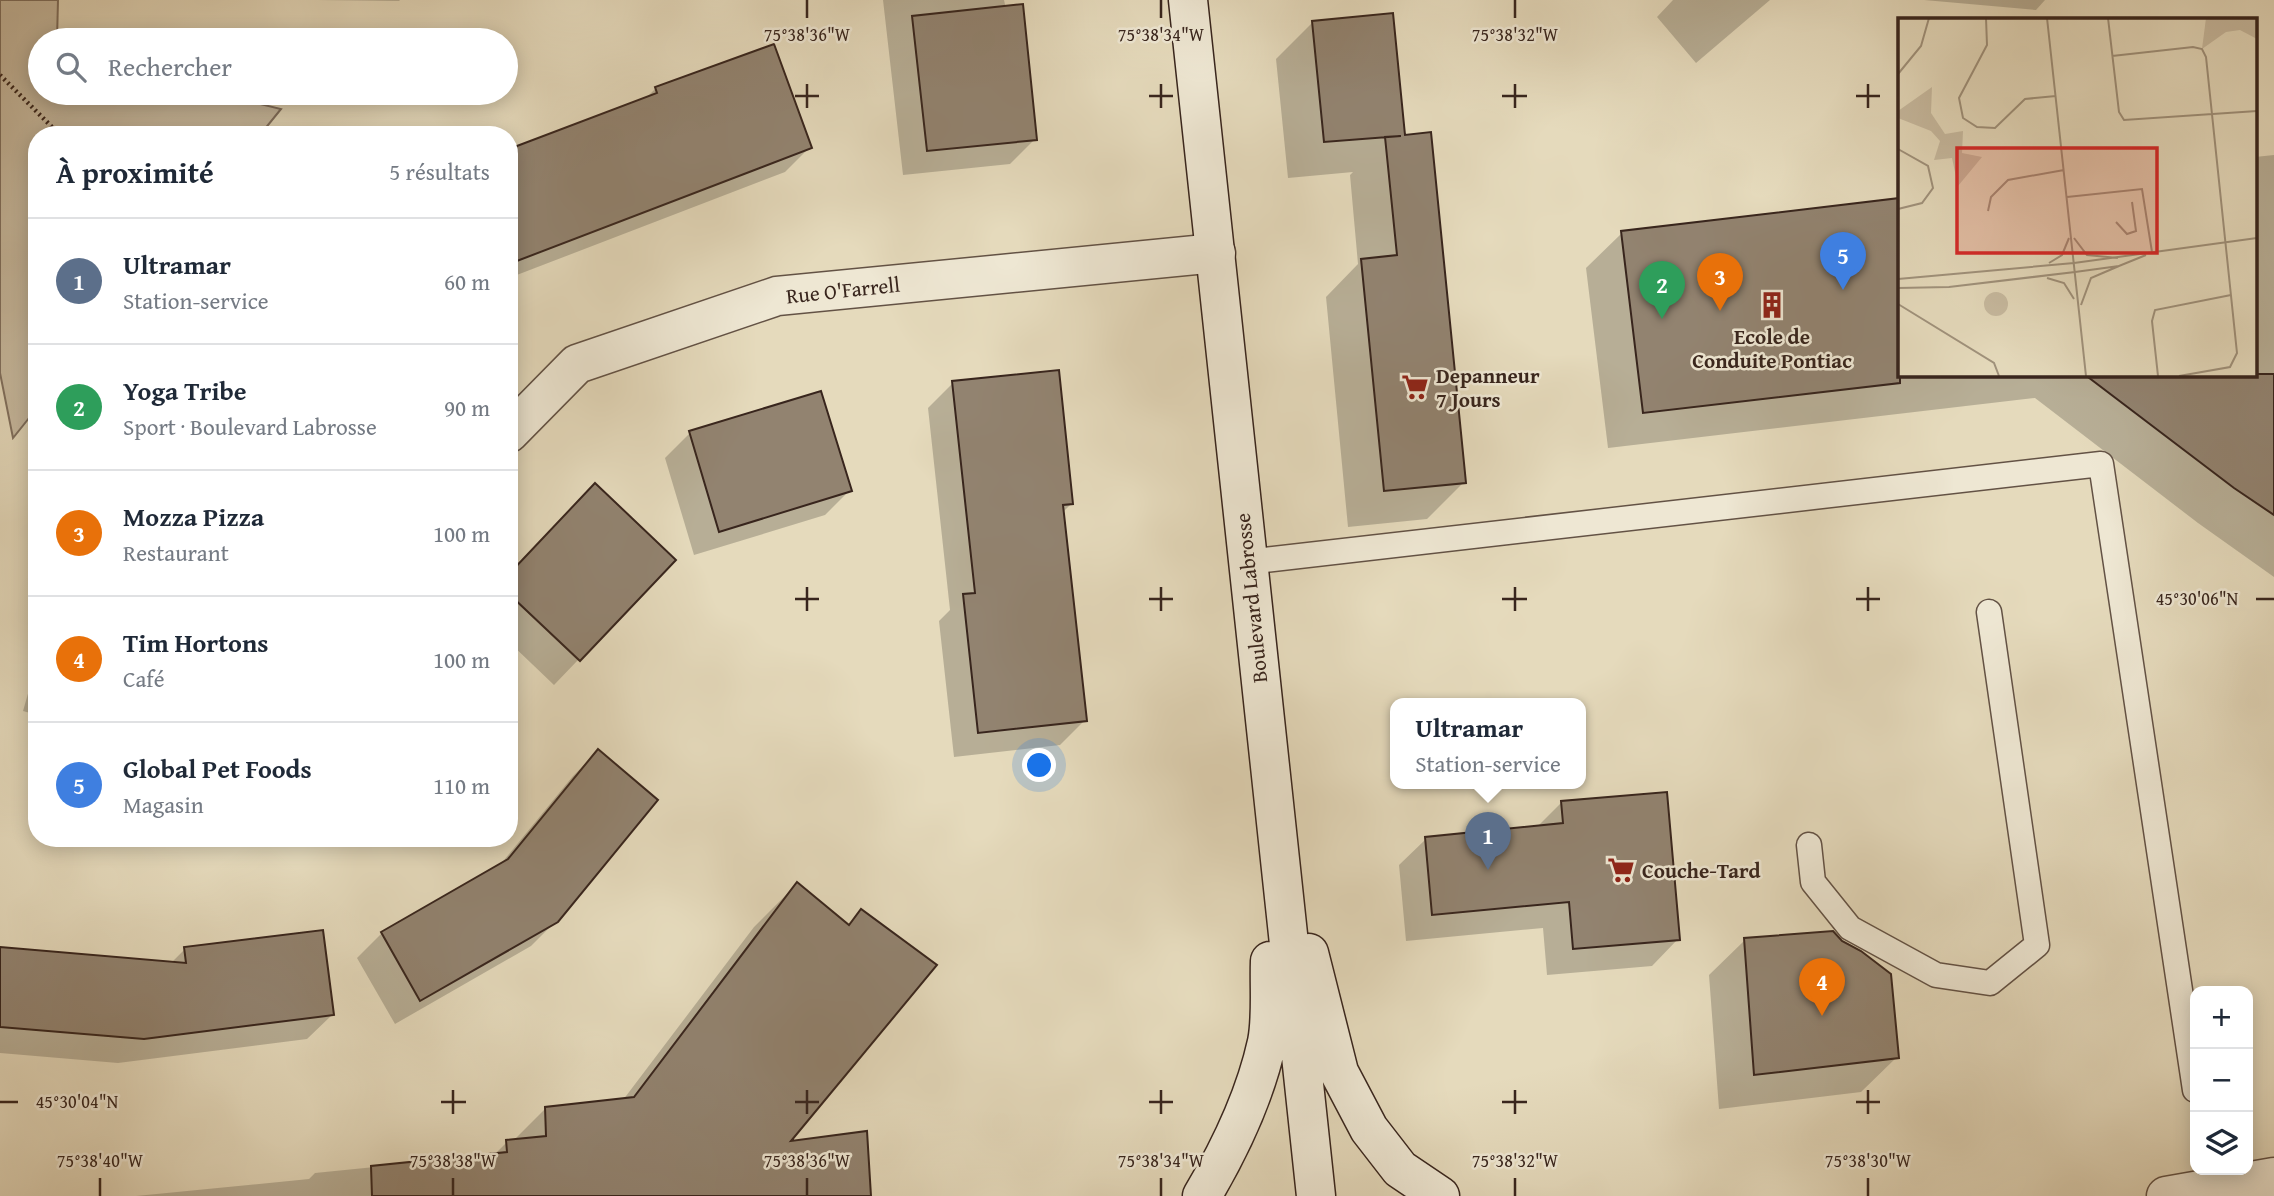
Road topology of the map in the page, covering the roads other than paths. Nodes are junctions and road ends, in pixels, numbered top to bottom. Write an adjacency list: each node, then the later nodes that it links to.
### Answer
1 (1188, 0): 2 (main road, Boulevard Labrosse)
2 (1216, 253): 3 (main road, Rue O'Farrell); 4 (main road, Boulevard Labrosse)
3 (518, 424)
4 (1247, 562): 6 (main road, Boulevard Labrosse); 8 (lane)
5 (1989, 612): 7 (lane)
6 (1274, 819): 11 (main road); 12 (main road, Boulevard Labrosse); 13 (main road)
7 (1809, 845)
8 (2190, 1057)
9 (2274, 1177): 10 (main road)
10 (2204, 1185): 14 (main road)
11 (1202, 1196)
12 (1316, 1196)
13 (1440, 1196)
14 (2166, 1196)

